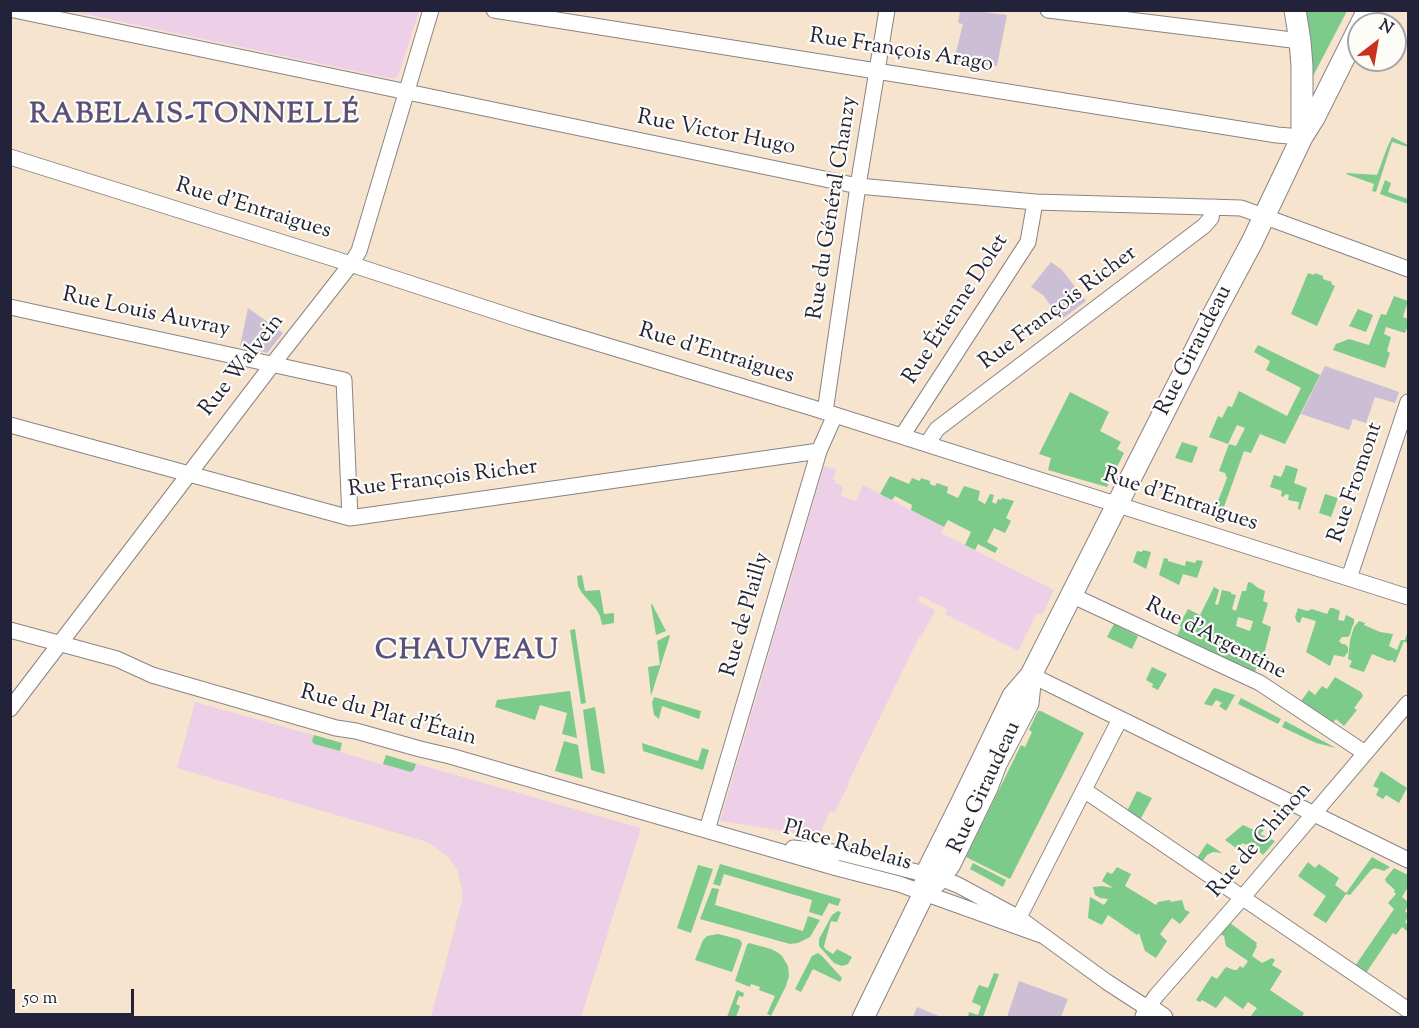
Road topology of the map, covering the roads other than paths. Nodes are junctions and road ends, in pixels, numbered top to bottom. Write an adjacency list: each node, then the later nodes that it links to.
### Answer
1 (14, 10): 11 (street, Rue Victor Hugo)
2 (432, 10): 11 (street, Rue Walvein)
3 (494, 10): 10 (street, Rue François Arago)
4 (887, 10): 10 (street, Rue du Général Chanzy)
5 (1048, 10): 7 (street)
6 (1295, 10): 8 (street)
7 (1124, 15): 8 (street)
8 (1300, 41): 12 (street)
9 (1347, 52): 12 (street, Rue Giraudeau)
10 (878, 71): 12 (street, Rue François Arago); 14 (street, Rue du Général Chanzy)
11 (406, 92): 14 (street, Rue Victor Hugo); 18 (street, Rue Walvein)
12 (1302, 138): 17 (street, Rue Giraudeau)
13 (10, 157): 18 (street, Rue d'Entraigues)
14 (858, 186): 15 (street, Rue Victor Hugo); 23 (street, Rue du Général Chanzy)
15 (1035, 202): 16 (street, Rue Victor Hugo); 25 (street, Rue Étienne Dolet)
16 (1213, 207): 17 (street, Rue Victor Hugo); 26 (street, Rue François Richer)
17 (1264, 217): 19 (street, Rue Victor Hugo); 29 (street, Rue Giraudeau)
18 (351, 264): 21 (street, Rue Walvein); 23 (street, Rue d'Entraigues)
19 (1408, 269)
20 (10, 307): 21 (street, Rue Louis Auvray)
21 (272, 364): 28 (street, Rue Walvein); 30 (street, Rue Louis Auvray)
22 (1408, 402): 31 (street, Rue Fromont)
23 (830, 414): 25 (street, Rue d'Entraigues); 27 (street, Rue de Plailly)
24 (10, 425): 28 (street, Rue François Richer)
25 (902, 436): 26 (street, Rue d'Entraigues)
26 (927, 444): 29 (street, Rue d'Entraigues)
27 (819, 451): 30 (street, Rue François Richer); 43 (street, Rue de Plailly)
28 (188, 474): 30 (street, Rue François Richer); 35 (street, Rue Walvein)
29 (1118, 504): 31 (street, Rue d'Entraigues); 32 (street, Rue Giraudeau)
30 (350, 518)
31 (1349, 578): 33 (street, Rue d'Entraigues)
32 (1071, 595): 36 (street, Rue Giraudeau); 40 (street, Rue d'Argentine)
33 (1408, 597)
34 (10, 630): 35 (street, Rue du Plat d'Étain)
35 (60, 644): 38 (street, Rue Walvein); 43 (street, Rue du Plat d'Étain)
36 (1030, 675): 39 (street); 48 (street, Rue Giraudeau)
37 (1408, 703): 40 (street, Rue de Chinon)
38 (10, 709)
39 (1120, 719): 41 (street); 42 (street)
40 (1365, 753): 42 (street, Rue de Chinon)
41 (1084, 790): 49 (street); 50 (street)
42 (1314, 814): 46 (street); 49 (street, Rue de Chinon)
43 (707, 830): 44 (street, Rue du Plat d'Étain)
44 (756, 844): 45 (street, Place Rabelais); 47 (street, Place Rabelais)
45 (842, 853): 47 (street); 48 (street, Place Rabelais)
46 (1408, 860)
47 (837, 868): 48 (street, Place Rabelais)
48 (930, 882): 50 (street, Place Rabelais); 50 (street, Place Rabelais); 53 (street, Rue Giraudeau)
49 (1242, 898): 51 (street); 52 (street, Rue de Chinon)
50 (1016, 922): 52 (street, Place Rabelais)
51 (1408, 1010)
52 (1150, 1014)
53 (863, 1017)

